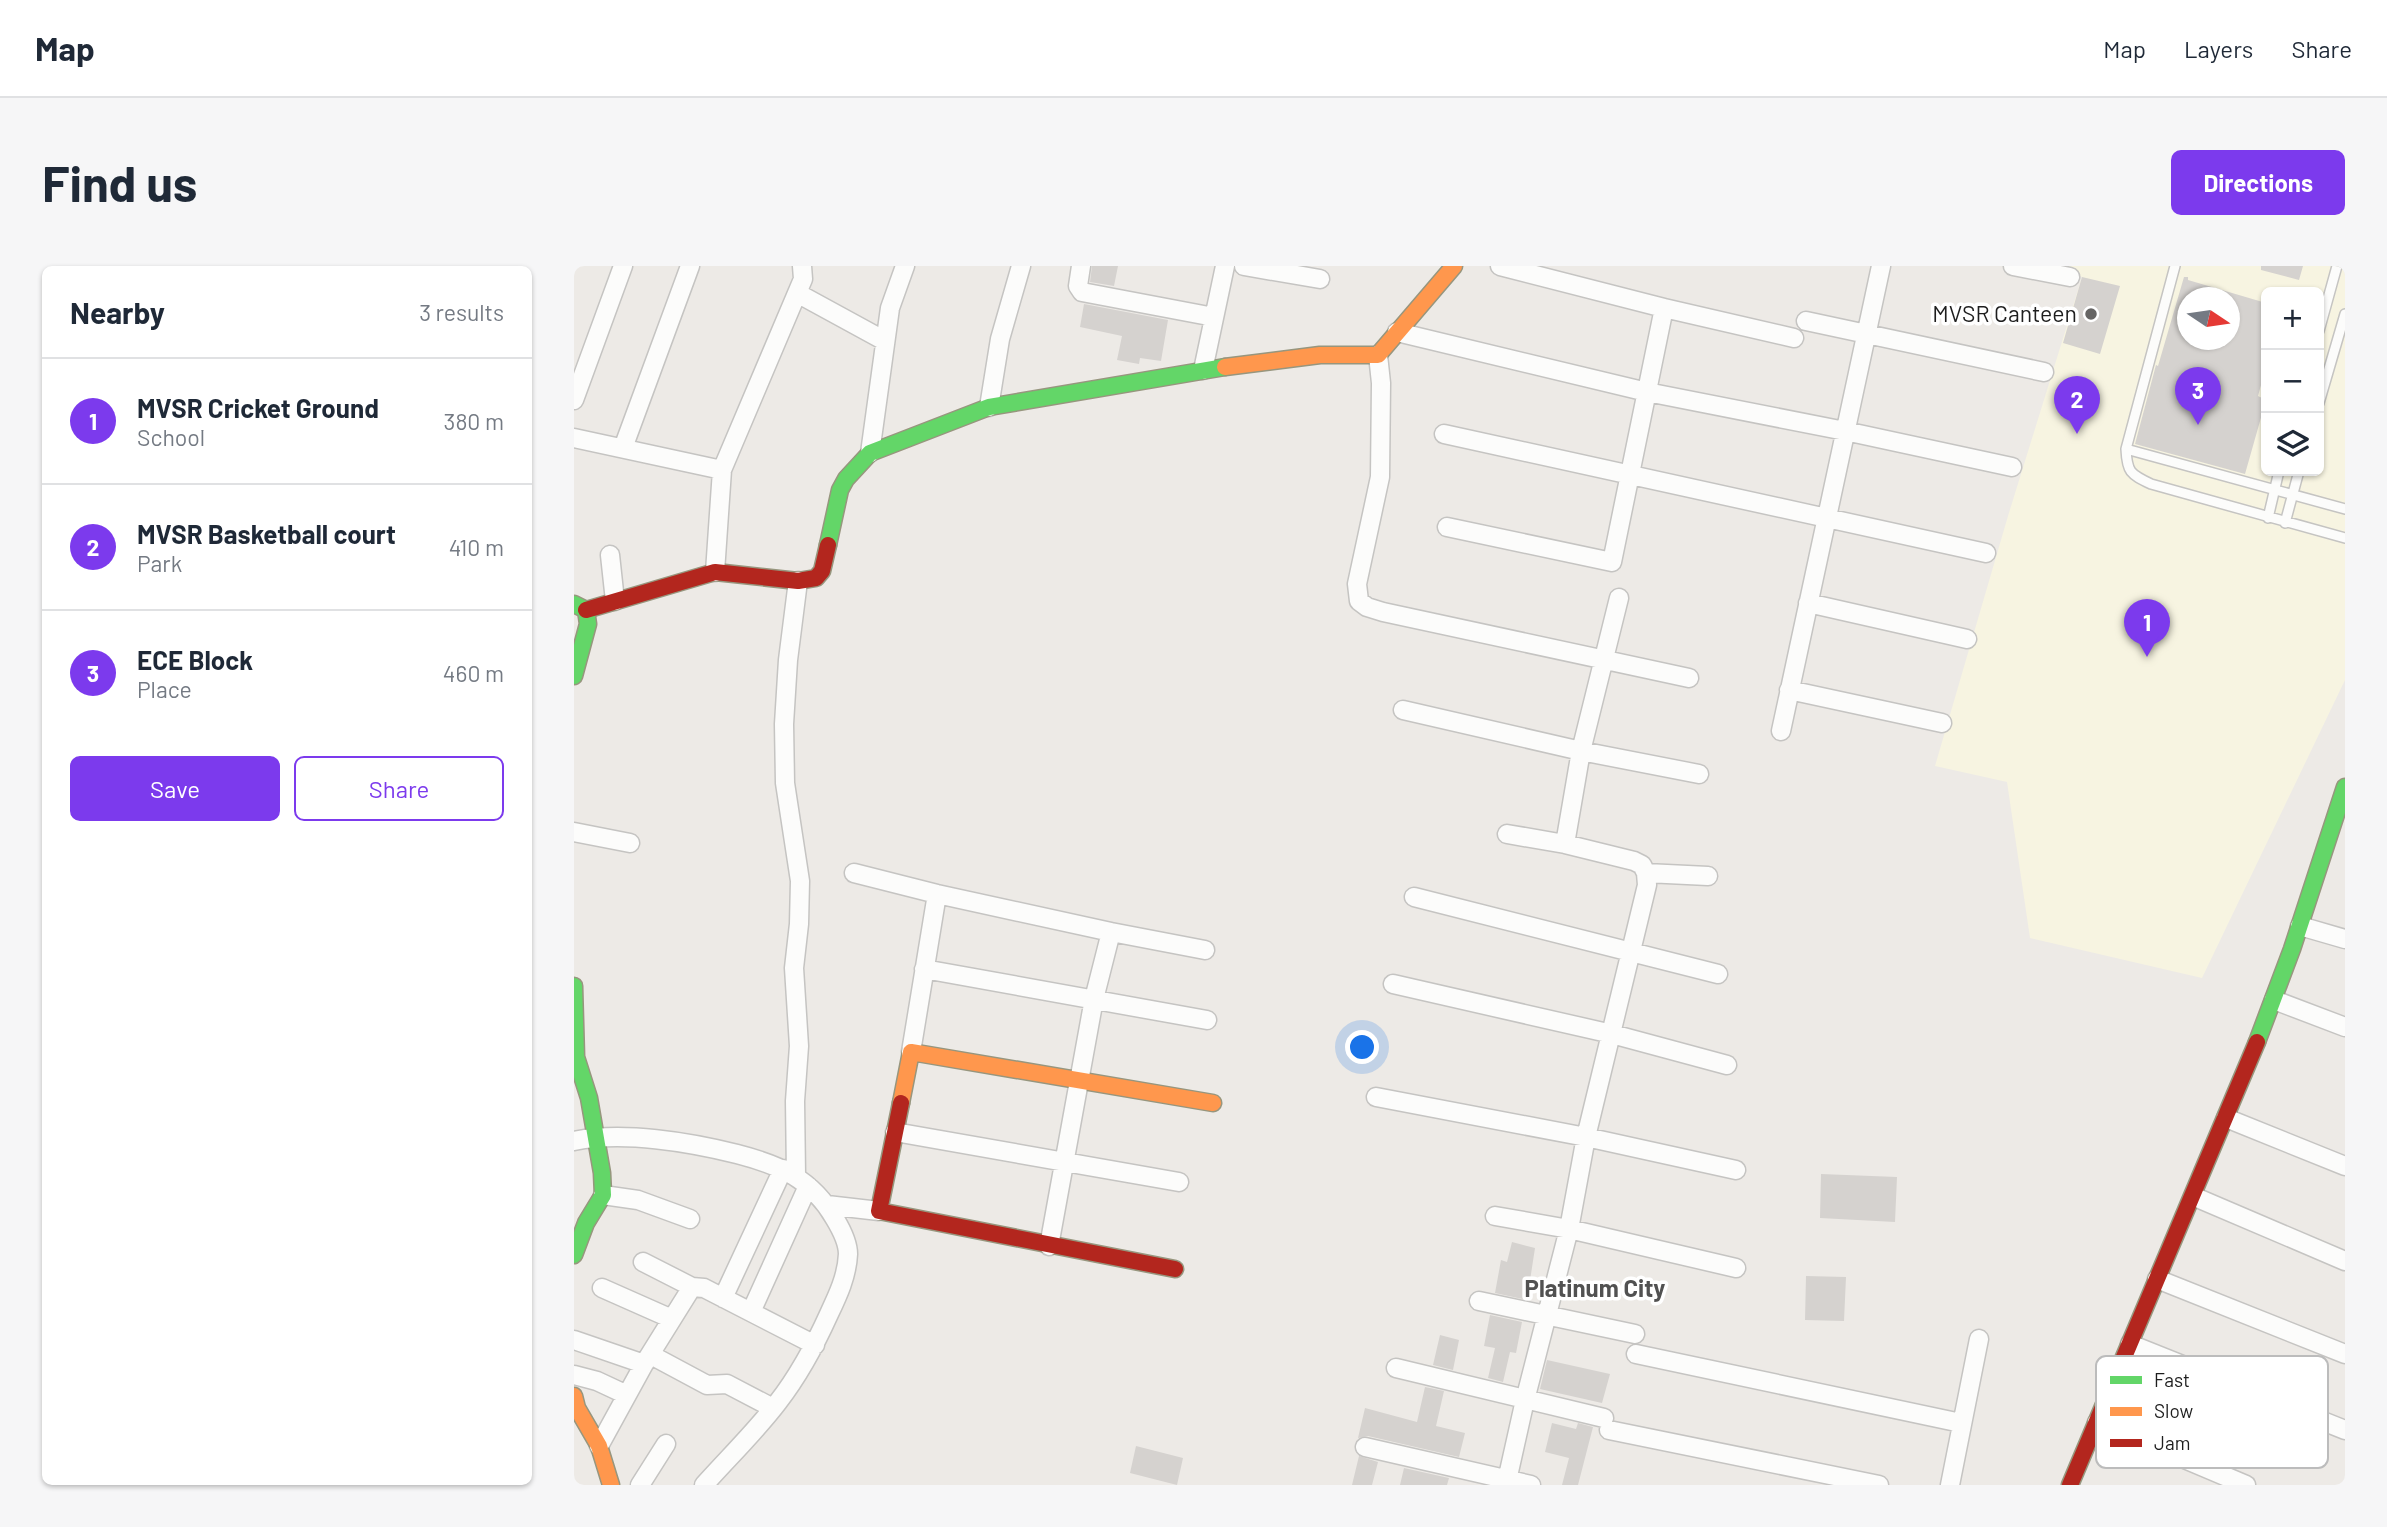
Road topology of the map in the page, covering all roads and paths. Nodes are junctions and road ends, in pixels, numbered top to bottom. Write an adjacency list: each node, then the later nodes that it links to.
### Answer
1 (622, 266): 32 (street)
2 (690, 266): 37 (street)
3 (802, 266): 17 (street)
4 (905, 266): 26 (street)
5 (1021, 266): 33 (street)
6 (1081, 266): 21 (street)
7 (1225, 266): 21 (street)
8 (1244, 266): 16 (street)
9 (1454, 266): 23 (street)
10 (1500, 266): 18 (street)
11 (1881, 266): 24 (street)
12 (2013, 266): 15 (street)
13 (2175, 266): 38 (lane)
14 (2337, 266): 19 (lane)
15 (2070, 277)
16 (1320, 279)
17 (797, 293): 26 (street); 41 (street)
18 (1664, 308): 25 (street); 31 (street)
19 (2324, 313)
20 (2345, 314): 30 (lane)
21 (1214, 317): 28 (street)
22 (1806, 321): 24 (street)
23 (1397, 332): 27 (street); 31 (street)
24 (1866, 335): 29 (street); 34 (street)
25 (1794, 338)
26 (885, 341): 39 (street)
27 (1378, 355): 28 (street); 62 (street)
28 (1203, 370): 33 (street)
29 (2044, 372)
30 (2324, 386)
31 (1647, 392): 34 (street); 42 (street)
32 (574, 400)
33 (989, 407): 39 (street)
34 (1845, 431): 40 (street); 49 (street)
35 (1444, 434): 42 (street)
36 (574, 438): 37 (street)
37 (623, 448): 41 (street)
38 (2126, 449): 45 (lane); 48 (lane)
39 (870, 453): 56 (street)
40 (2012, 467)
41 (722, 470): 55 (street)
42 (1630, 474): 49 (street); 51 (street)
43 (2278, 476): 45 (lane)
44 (2297, 476): 46 (lane)
45 (2274, 489): 46 (lane); 48 (lane)
46 (2292, 493): 47 (lane); 50 (lane)
47 (2345, 509)
48 (2268, 518): 50 (lane)
49 (1826, 519): 53 (street); 59 (street)
50 (2285, 523): 52 (lane)
51 (1447, 527)
52 (2345, 538)
53 (1986, 553)
54 (610, 555): 58 (street)
55 (715, 572): 56 (street); 58 (street)
56 (798, 581): 111 (street)
57 (1619, 598): 62 (street)
58 (615, 601): 60 (street)
59 (1808, 603): 61 (street); 65 (street)
60 (580, 607): 63 (street)
61 (1967, 639)
62 (1605, 659): 64 (street); 69 (street)
63 (574, 676)
64 (1689, 678)
65 (1790, 690): 67 (street); 68 (street)
66 (1403, 710): 69 (street)
67 (1942, 723)
68 (1781, 732)
69 (1581, 751): 70 (street); 75 (street)
70 (1699, 774)
71 (2345, 787): 76 (street)
72 (574, 832): 74 (street)
73 (1507, 834): 75 (street)
74 (630, 843)
75 (1565, 844): 79 (street)
76 (2327, 844): 77 (street); 83 (street)
77 (2345, 849)
78 (854, 873): 81 (street)
79 (1646, 873): 80 (street); 87 (street)
80 (1708, 876)
81 (937, 894): 84 (street); 88 (street)
82 (1414, 897): 87 (street)
83 (2300, 926): 85 (street); 93 (street)
84 (1111, 932): 86 (street); 92 (street)
85 (2345, 939)
86 (1205, 950)
87 (1630, 953): 89 (street); 96 (street)
88 (924, 969): 92 (street); 97 (street)
89 (1718, 974)
90 (1394, 984): 96 (street)
91 (574, 986): 98 (street)
92 (1094, 999): 94 (street); 100 (street)
93 (2274, 1000): 95 (street); 103 (street)
94 (1207, 1020)
95 (2345, 1027)
96 (1612, 1034): 99 (street); 106 (street)
97 (911, 1052): 100 (street); 104 (street)
98 (575, 1058): 105 (street)
99 (1727, 1065)
100 (1080, 1082): 102 (street); 108 (street)
101 (1376, 1097): 106 (street)
102 (1213, 1104)
103 (2226, 1118): 109 (street); 114 (street)
104 (895, 1132): 108 (street); 116 (street)
105 (595, 1137): 107 (street); 111 (street); 113 (street)
106 (1586, 1137): 110 (street); 119 (street)
107 (574, 1141)
108 (1065, 1163): 112 (street); 120 (street)
109 (2345, 1166)
110 (1736, 1170)
111 (796, 1177): 115 (street); 129 (street); 131 (street)
112 (1179, 1182)
113 (603, 1195): 118 (street); 121 (street)
114 (2195, 1197): 122 (street); 126 (street)
115 (827, 1205): 116 (street); 138 (street)
116 (879, 1211): 120 (street)
117 (1495, 1216): 119 (street)
118 (690, 1220)
119 (1569, 1229): 124 (street); 132 (street)
120 (1049, 1246): 125 (street)
121 (574, 1255)
122 (2345, 1261)
123 (643, 1262): 127 (street)
124 (1736, 1268)
125 (1175, 1269)
126 (2157, 1279): 137 (street); 140 (street)
127 (692, 1287): 129 (street); 133 (street)
128 (603, 1288): 133 (street)
129 (723, 1298): 131 (street)
130 (1479, 1301): 132 (street)
131 (751, 1312): 138 (street)
132 (1548, 1315): 134 (street); 147 (street)
133 (672, 1319): 143 (street)
134 (1635, 1334)
135 (1979, 1339): 150 (street)
136 (574, 1340): 143 (street)
137 (2130, 1344): 141 (street); 142 (street)
138 (815, 1345): 149 (street)
139 (1636, 1354): 150 (street)
140 (2345, 1354)
141 (2125, 1356)
142 (2160, 1356)
143 (648, 1359): 146 (street); 149 (street)
144 (1396, 1368): 147 (street)
145 (574, 1375): 146 (street)
146 (627, 1395): 155 (street)
147 (1525, 1400): 158 (street); 163 (street)
148 (575, 1406): 155 (street)
149 (773, 1408): 161 (street)
150 (1961, 1423): 164 (street)
151 (2328, 1423): 153 (street)
152 (2096, 1424): 165 (street)
153 (2345, 1430)
154 (666, 1444): 160 (street)
155 (599, 1446): 159 (street)
156 (1365, 1447): 158 (street)
157 (2206, 1468): 166 (street)
158 (1507, 1482): 162 (street)
159 (611, 1485)
160 (640, 1485)
161 (704, 1485)
162 (1531, 1485)
163 (1879, 1485)
164 (1950, 1485)
165 (2070, 1485)
166 (2246, 1485)

